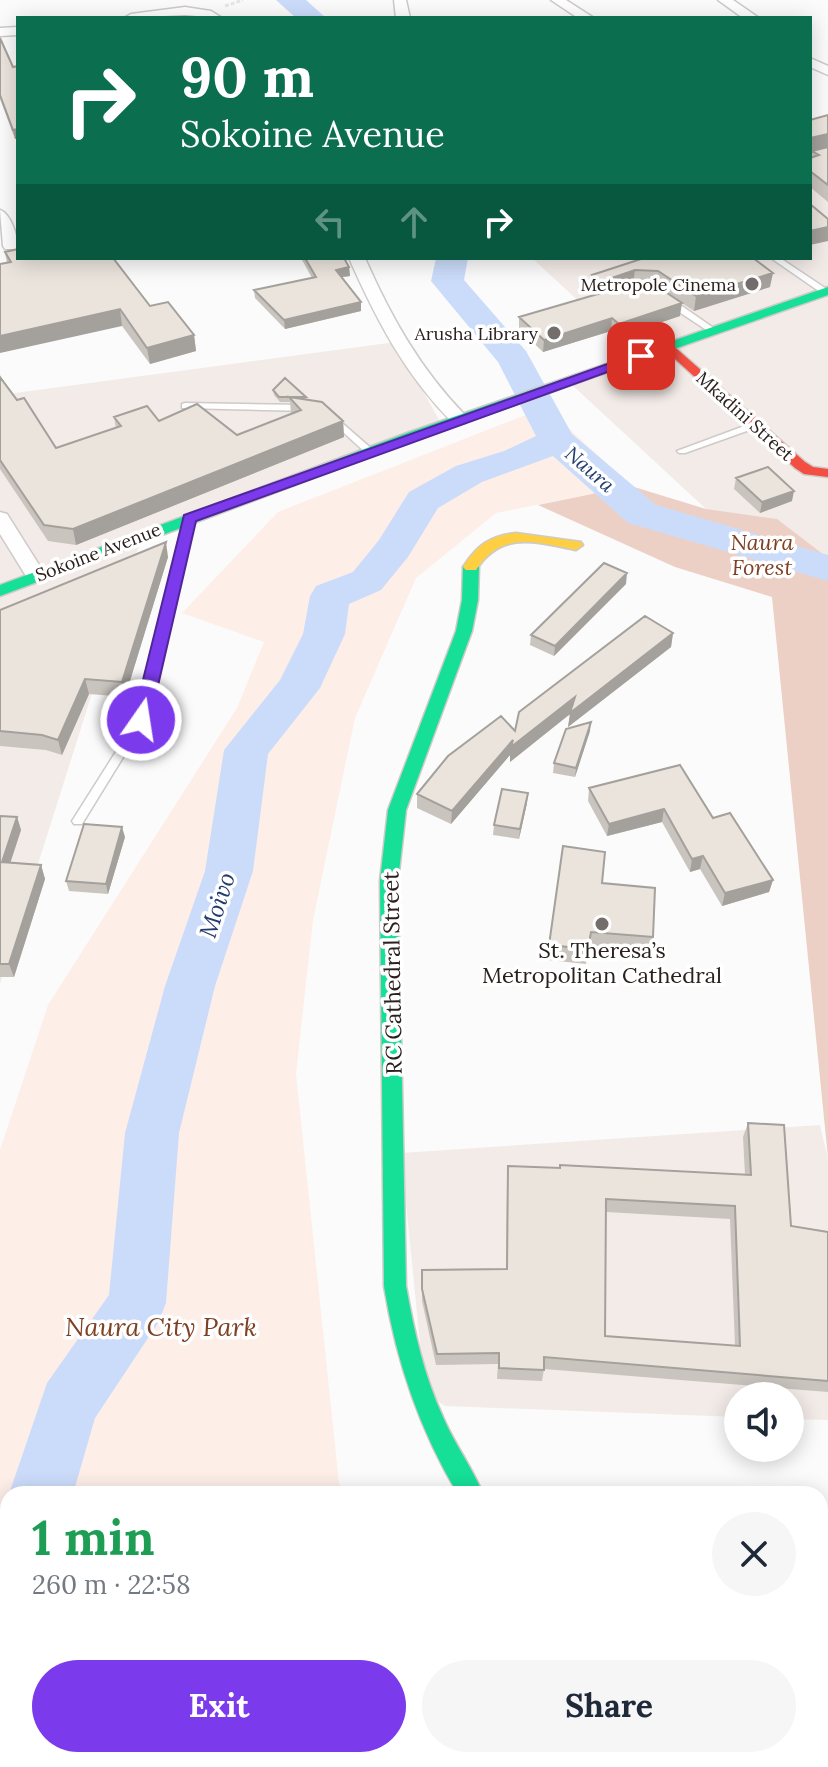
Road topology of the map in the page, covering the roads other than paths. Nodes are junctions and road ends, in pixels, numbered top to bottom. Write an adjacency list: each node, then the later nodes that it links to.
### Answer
1 (182, 0): 4 (street)
2 (557, 0): 7 (street)
3 (724, 0): 8 (street)
4 (198, 12): 5 (street); 6 (street)
5 (153, 16)
6 (209, 16)
7 (584, 16)
8 (749, 16)
9 (0, 215): 10 (street)
10 (10, 247)
11 (358, 260): 18 (street)
12 (778, 260): 13 (lane)
13 (827, 292): 15 (street)
14 (665, 299): 15 (lane)
15 (714, 331): 16 (street)
16 (669, 346): 18 (street, Sokoine Avenue); 19 (street, Mkadini Street)
17 (185, 406): 21 (lane)
18 (459, 419): 21 (street, Sokoine Avenue)
19 (755, 425): 20 (lane); 22 (street, Mkadini Street)
20 (682, 451)
21 (370, 452): 24 (street, Sokoine Avenue)
22 (828, 473)
23 (0, 518): 26 (street)
24 (189, 518): 26 (street, Sokoine Avenue); 28 (lane)
25 (576, 545): 29 (street, RC Cathedral Street)
26 (36, 576): 27 (street, Sokoine Avenue)
27 (0, 591)
28 (78, 821)
29 (466, 1486)

